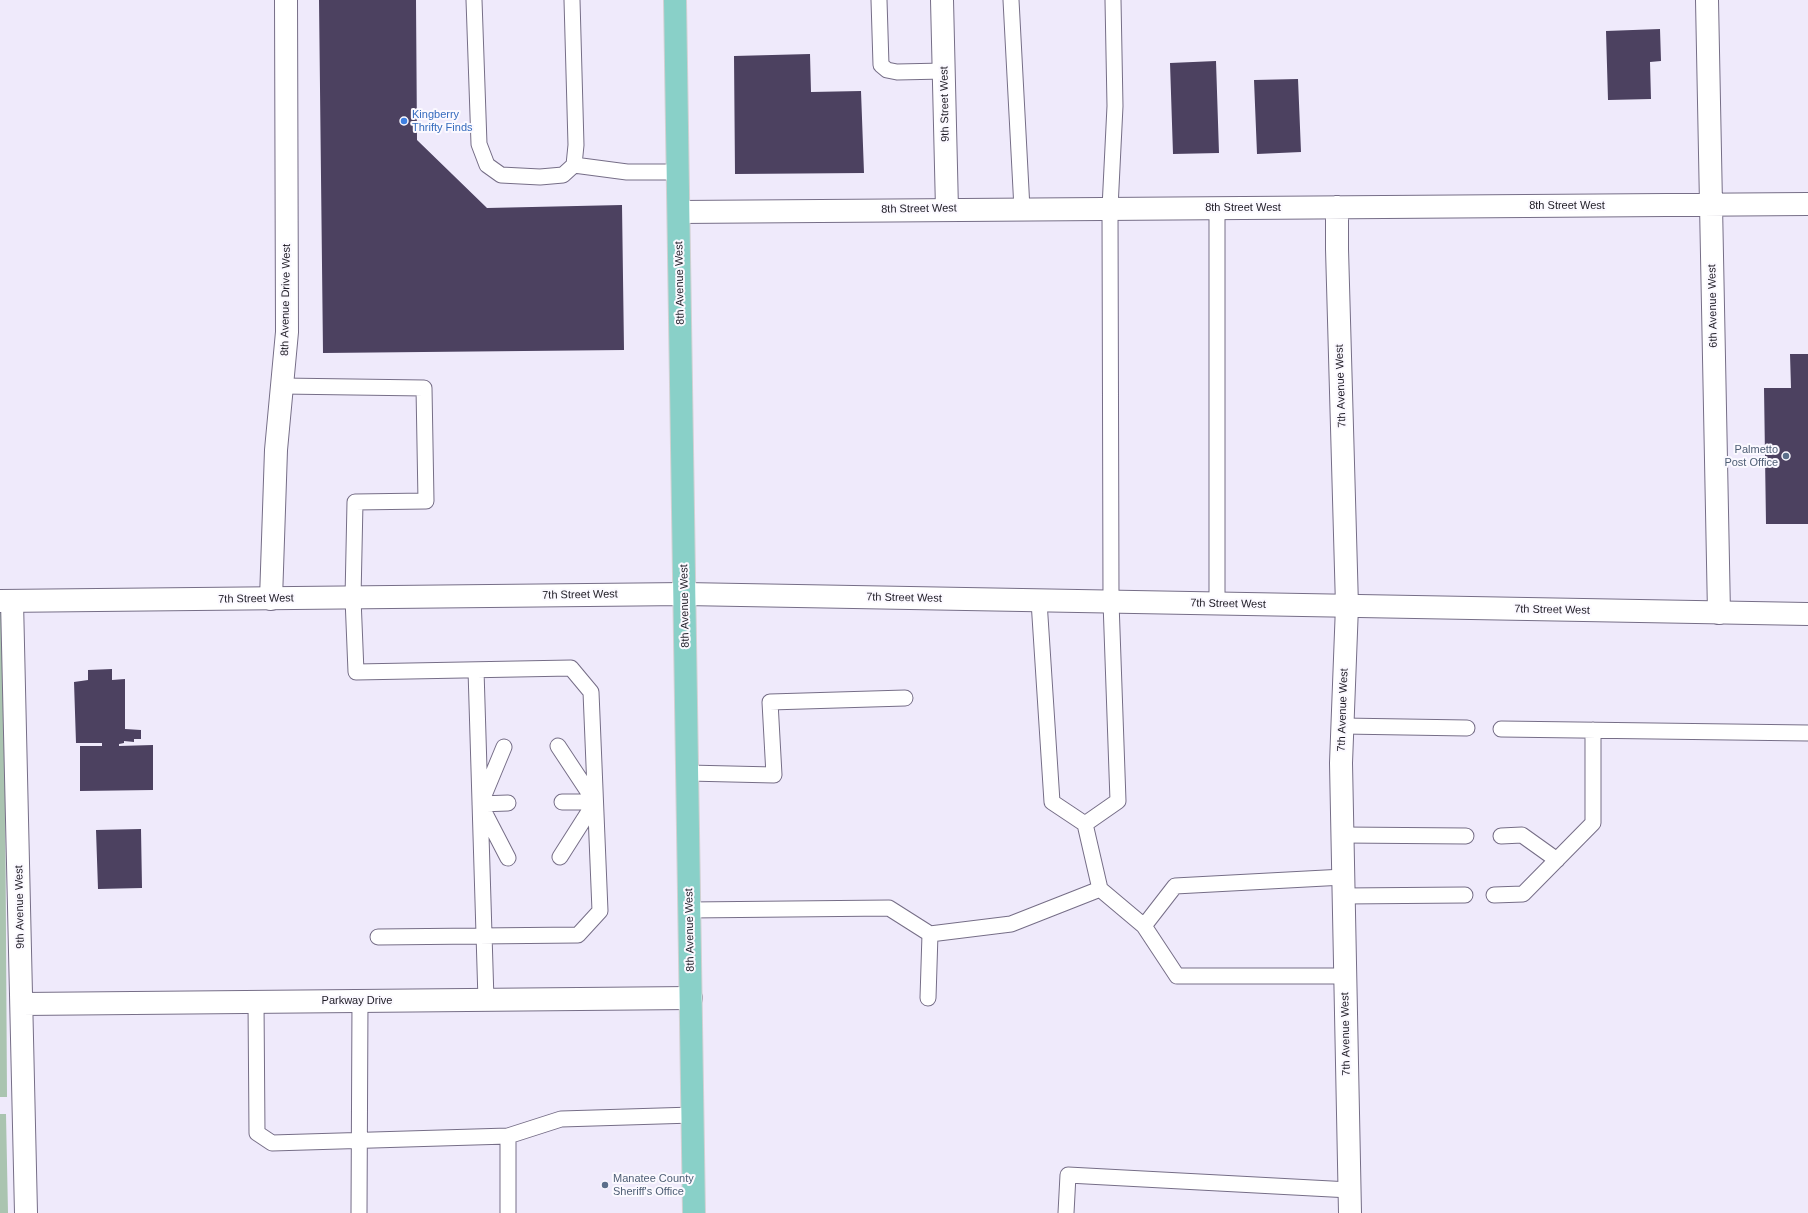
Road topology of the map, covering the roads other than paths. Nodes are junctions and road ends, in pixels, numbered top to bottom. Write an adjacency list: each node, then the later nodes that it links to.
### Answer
1 (286, 0): 21 (street, 8th Avenue Drive West)
2 (474, 0): 11 (lane)
3 (572, 0): 11 (lane)
4 (674, 0): 12 (main road, 8th Avenue West)
5 (879, 0): 10 (lane)
6 (942, 0): 10 (street, 9th Street West)
7 (1011, 0): 19 (lane)
8 (1113, 0): 16 (lane)
9 (1707, 0): 14 (street, 6th Avenue West)
10 (944, 70): 18 (street, 9th Street West)
11 (574, 166): 12 (lane)
12 (678, 172): 20 (main road, 8th Avenue West)
13 (1808, 204): 14 (street, 8th Street West)
14 (1711, 205): 15 (street, 8th Street West); 30 (street, 6th Avenue West)
15 (1338, 207): 17 (street, 8th Street West); 29 (street, 7th Avenue West)
16 (1110, 208): 17 (street, 8th Street West); 19 (street, 8th Street West); 27 (lane)
17 (1217, 208): 28 (lane)
18 (947, 209): 19 (street, 8th Street West); 20 (street, 8th Street West)
19 (1022, 209)
20 (679, 212): 22 (main road, 8th Avenue West)
21 (282, 386): 23 (lane); 24 (street, 8th Avenue Drive West)
22 (685, 594): 23 (street, 7th Street West); 26 (street, 7th Street West); 41 (main road, 8th Avenue West)
23 (353, 598): 24 (street, 7th Street West); 32 (lane)
24 (271, 599): 25 (street, 7th Street West)
25 (6, 601): 68 (street, 9th Avenue West)
26 (1039, 601): 27 (street, 7th Street West); 46 (lane)
27 (1111, 602): 28 (street, 7th Street West); 46 (lane)
28 (1217, 604): 29 (street, 7th Street West)
29 (1347, 606): 30 (street, 7th Street West); 34 (street, 7th Avenue West)
30 (1719, 613): 31 (street, 7th Street West)
31 (1808, 614)
32 (476, 670): 43 (lane); 45 (lane)
33 (906, 698): 41 (lane)
34 (1342, 726): 35 (lane); 47 (street, 7th Avenue West)
35 (1468, 728)
36 (1501, 729): 37 (lane)
37 (1593, 730): 38 (lane); 52 (lane)
38 (1808, 733)
39 (558, 746): 43 (lane)
40 (504, 747): 45 (lane)
41 (688, 773): 57 (main road, 8th Avenue West)
42 (562, 802): 43 (lane)
43 (595, 802): 50 (lane); 60 (lane)
44 (508, 803): 45 (lane)
45 (480, 804): 51 (lane); 60 (lane)
46 (1085, 824): 54 (lane)
47 (1343, 835): 48 (lane); 53 (street, 7th Avenue West)
48 (1466, 836)
49 (1501, 836): 52 (lane)
50 (560, 857)
51 (508, 858)
52 (1557, 860): 56 (lane)
53 (1344, 887): 55 (lane); 58 (lane); 62 (street, 7th Avenue West)
54 (1100, 889): 58 (lane); 59 (lane)
55 (1465, 895)
56 (1494, 895)
57 (690, 910): 59 (lane); 63 (main road, 8th Avenue West)
58 (1144, 926): 62 (lane)
59 (930, 934): 64 (lane)
60 (484, 936): 61 (lane); 65 (lane)
61 (378, 937)
62 (1345, 976): 72 (street, 7th Avenue West)
63 (691, 998): 65 (street, Parkway Drive); 69 (main road, 8th Avenue West)
64 (928, 998)
65 (486, 1000): 66 (street, Parkway Drive)
66 (360, 1001): 67 (street, Parkway Drive); 71 (lane)
67 (256, 1002): 68 (street, Parkway Drive); 71 (lane)
68 (22, 1004): 73 (street, 9th Avenue West)
69 (693, 1115): 70 (lane); 76 (main road, 8th Avenue West)
70 (508, 1136): 71 (lane); 75 (lane)
71 (360, 1139): 74 (lane)
72 (1350, 1190): 77 (lane); 78 (street, 7th Avenue West)
73 (26, 1213)
74 (359, 1213)
75 (508, 1213)
76 (694, 1213)
77 (1066, 1213)
78 (1350, 1213)

